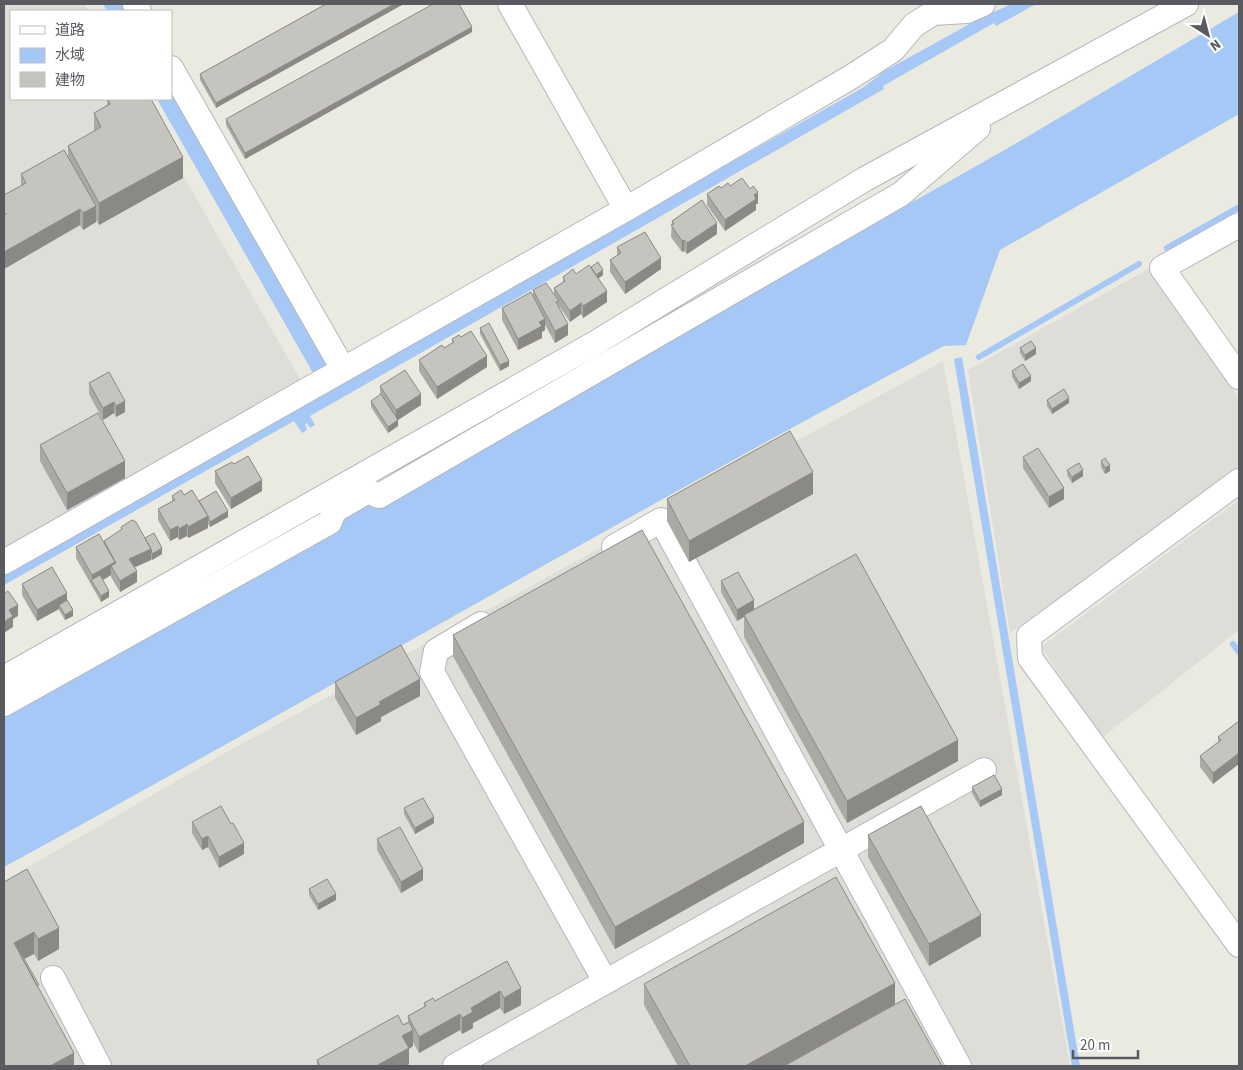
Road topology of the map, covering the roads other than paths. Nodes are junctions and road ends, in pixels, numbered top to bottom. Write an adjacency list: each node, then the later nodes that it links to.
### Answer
1 (510, 4): 6 (street)
2 (983, 4): 6 (street)
3 (1186, 4): 5 (street)
4 (172, 70): 8 (street)
5 (1015, 96): 14 (street); 15 (street)
6 (626, 209): 8 (street)
7 (1239, 225): 9 (street)
8 (343, 370): 12 (street)
9 (1239, 377)
10 (1239, 481): 18 (street)
11 (594, 558): 17 (street)
12 (4, 562)
13 (502, 612): 20 (street)
14 (4, 678)
15 (4, 704)
16 (984, 770): 17 (street)
17 (841, 850): 20 (street); 23 (street)
18 (1239, 945)
19 (52, 978): 21 (street)
20 (605, 981): 22 (street)
21 (98, 1066)
22 (455, 1066)
23 (958, 1066)

